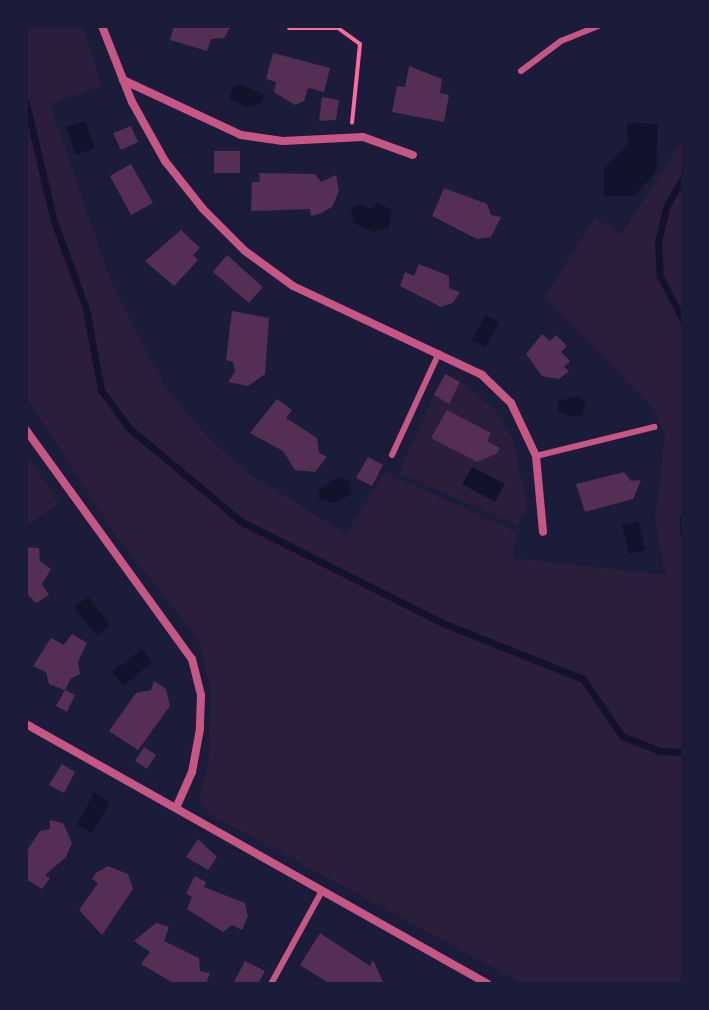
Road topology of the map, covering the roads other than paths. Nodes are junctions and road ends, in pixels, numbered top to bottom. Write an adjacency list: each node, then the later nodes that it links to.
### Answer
1 (102, 26): 4 (street)
2 (598, 26): 3 (lane)
3 (521, 71)
4 (123, 80): 5 (street); 6 (street)
5 (413, 155)
6 (439, 353): 9 (lane); 10 (street)
7 (654, 427): 10 (lane)
8 (26, 430): 13 (street)
9 (392, 455)
10 (536, 456): 11 (street)
11 (543, 532)
12 (26, 724): 13 (street)
13 (176, 808): 14 (street)
14 (322, 891): 15 (lane); 16 (street)
15 (271, 984)
16 (488, 984)

